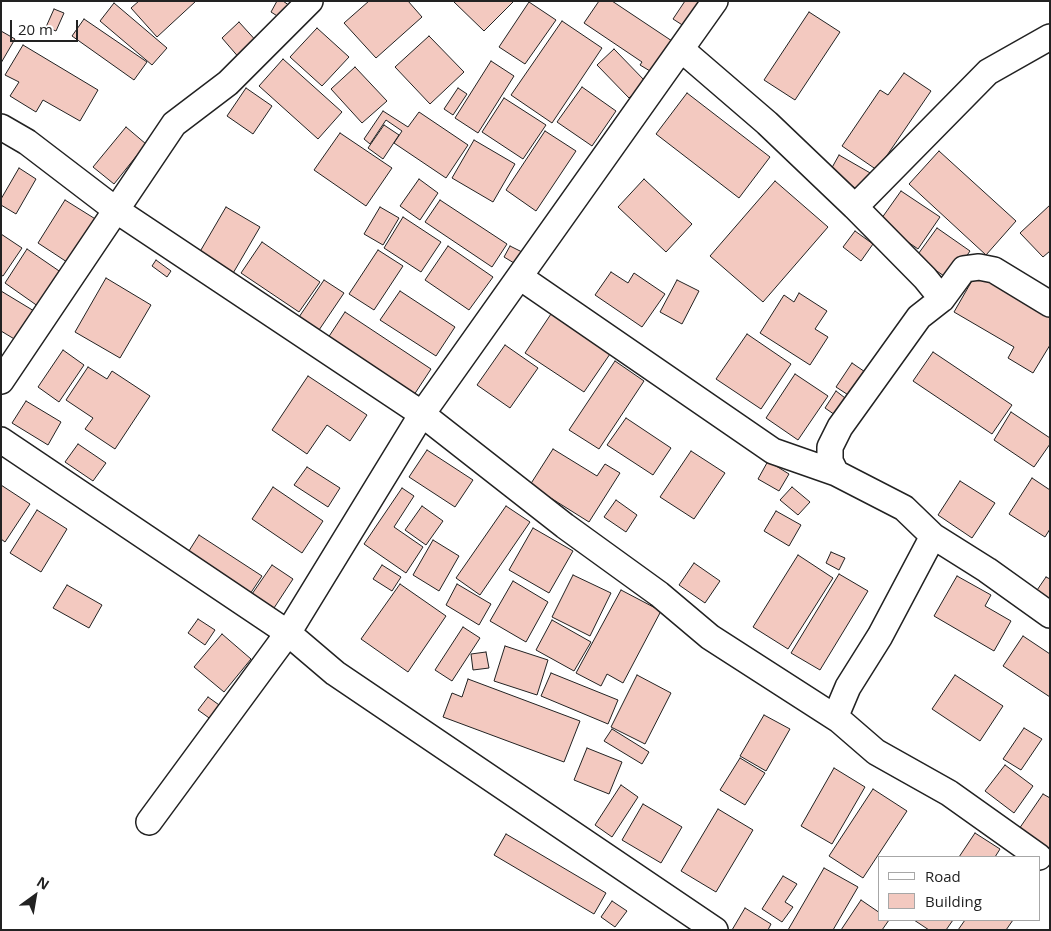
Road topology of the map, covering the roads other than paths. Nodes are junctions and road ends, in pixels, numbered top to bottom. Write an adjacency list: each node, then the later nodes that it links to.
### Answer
1 (310, 1): 7 (street)
2 (715, 1): 4 (street)
3 (1050, 37): 6 (street)
4 (681, 50): 6 (street); 8 (street)
5 (1, 126): 7 (street)
6 (855, 206): 9 (street)
7 (116, 210): 11 (street); 12 (street)
8 (520, 277): 12 (street); 14 (street)
9 (942, 299): 10 (street); 14 (street)
10 (1050, 304)
11 (1, 381)
12 (422, 414): 17 (street); 18 (street)
13 (1, 440): 17 (street)
14 (836, 473): 15 (street)
15 (933, 536): 16 (street); 18 (street)
16 (1050, 615)
17 (288, 633): 19 (street); 21 (street)
18 (839, 720): 20 (street)
19 (149, 822)
20 (1036, 856)
21 (715, 930)

